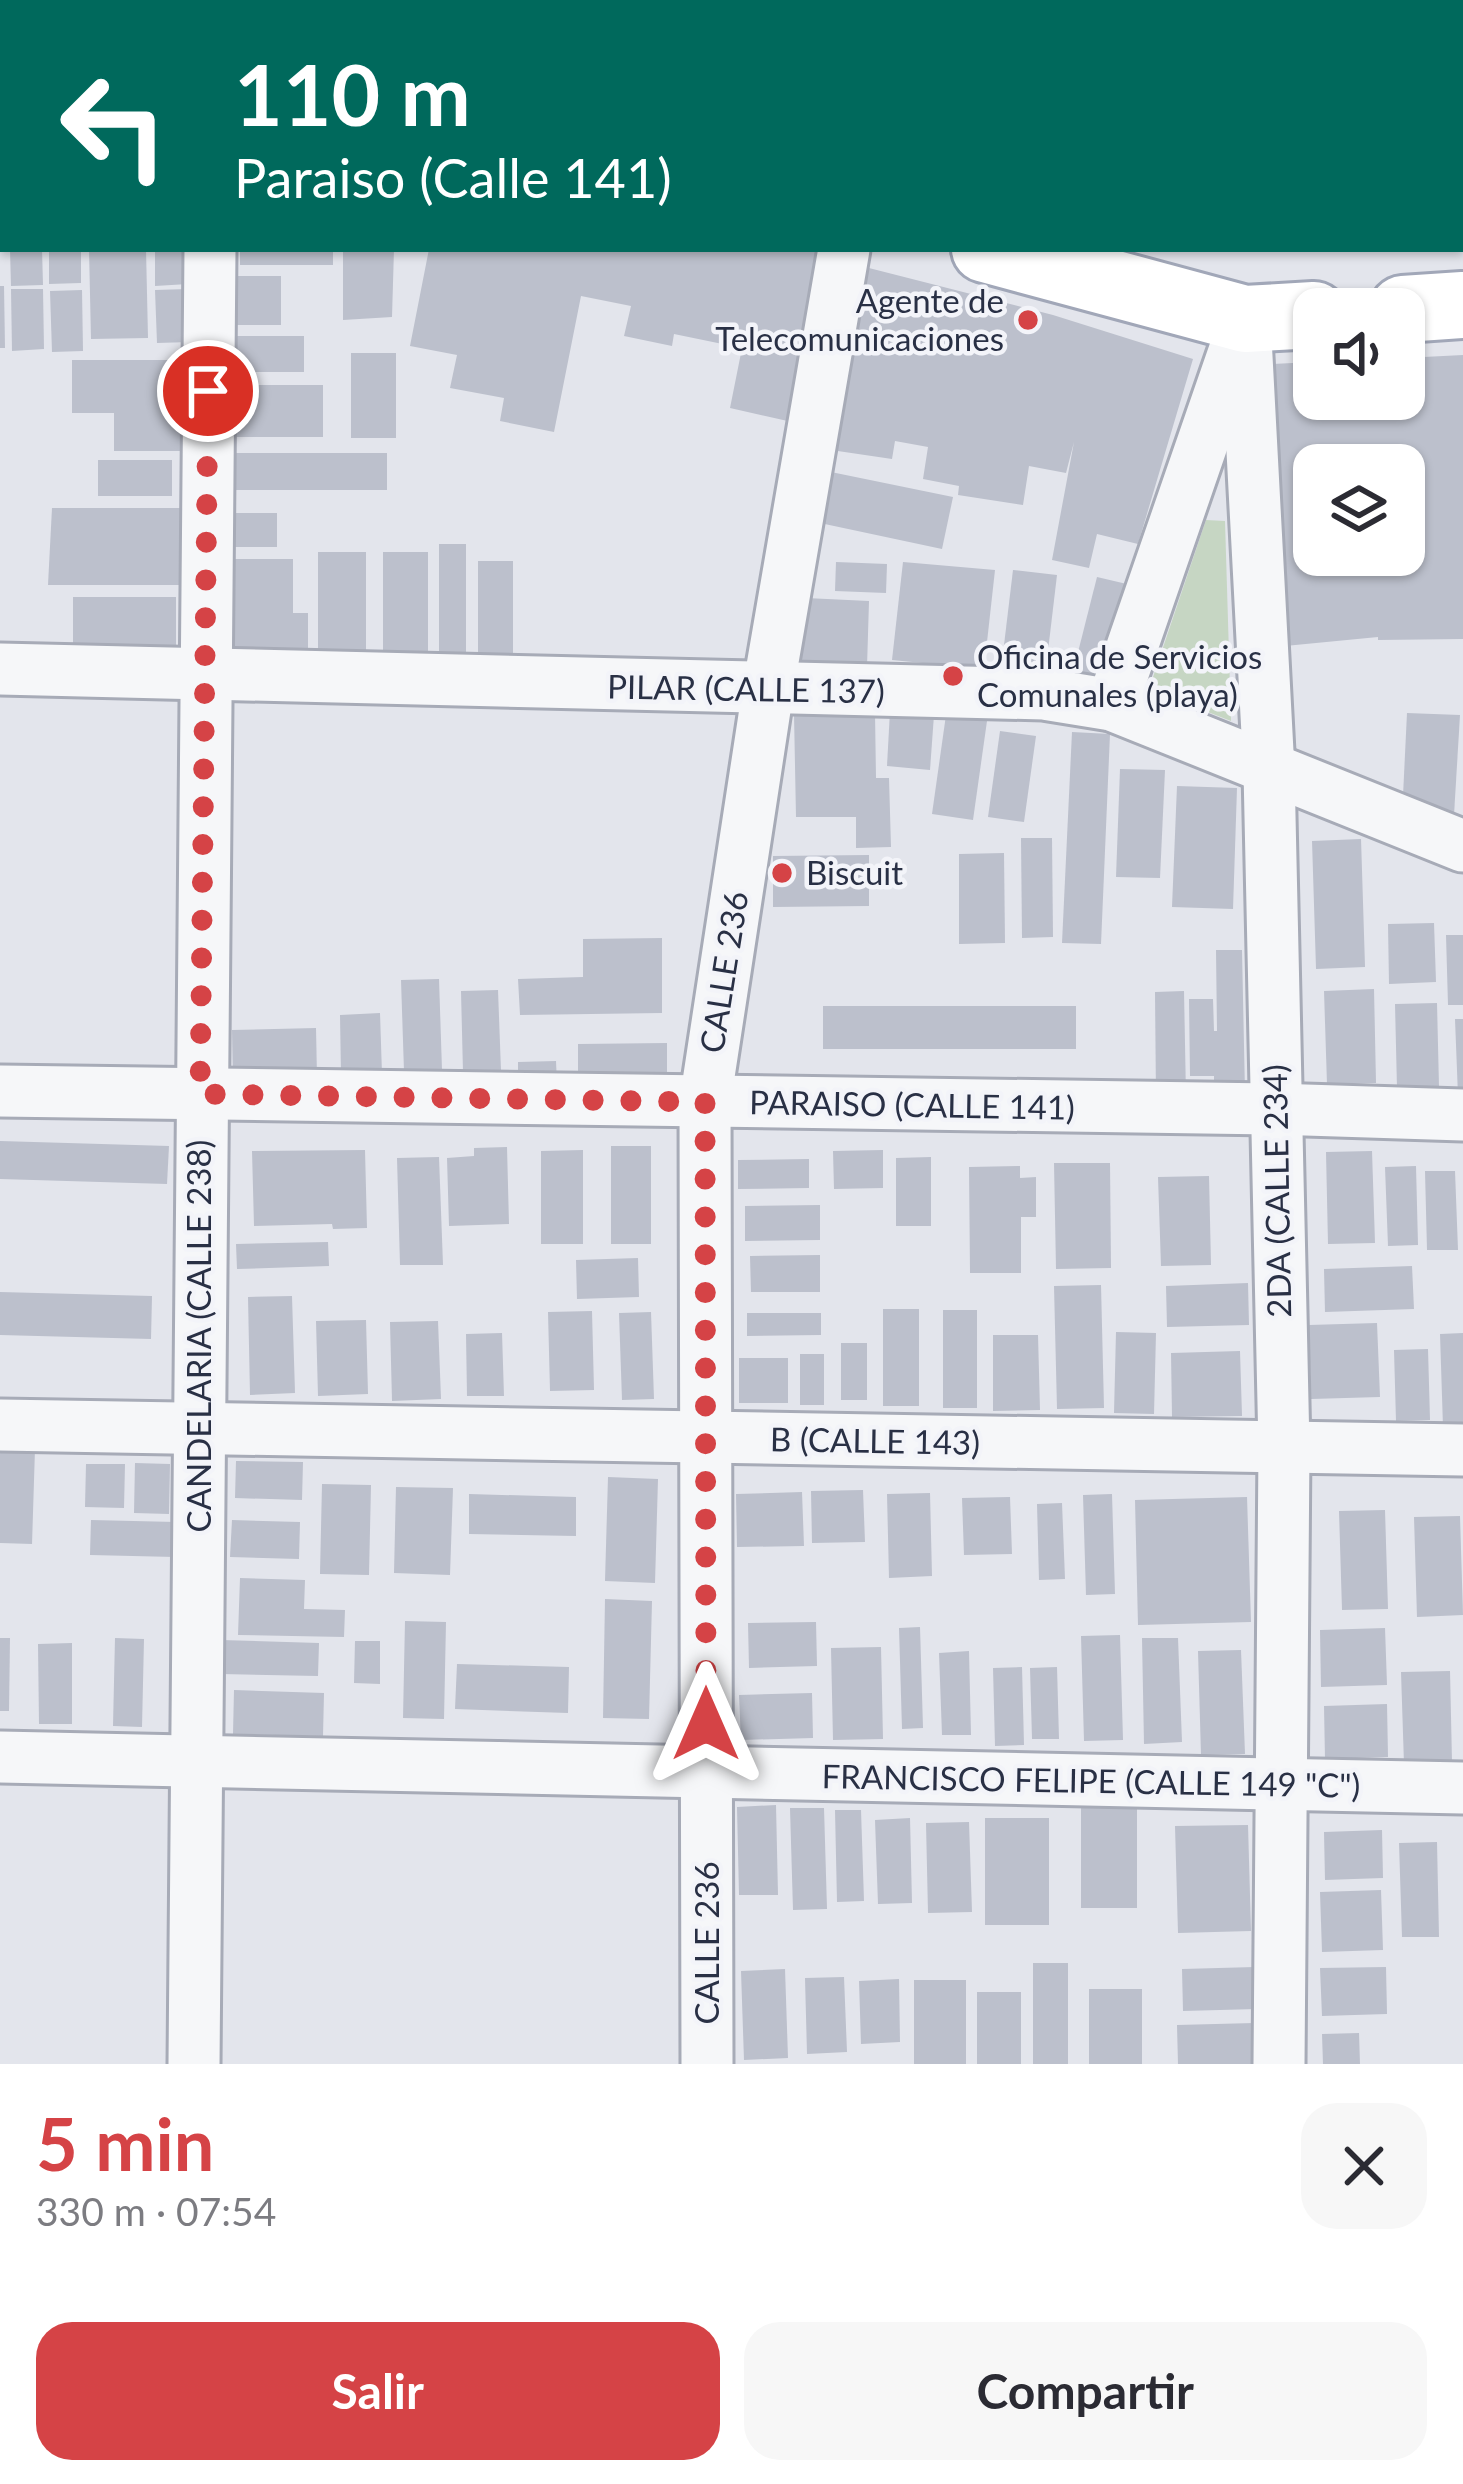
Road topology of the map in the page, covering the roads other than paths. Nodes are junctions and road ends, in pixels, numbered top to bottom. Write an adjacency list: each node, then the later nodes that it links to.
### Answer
1 (210, 252): 9 (street, CANDELARIA (CALLE 238))
2 (843, 252): 10 (street, CALLE 236)
3 (996, 252): 7 (main road)
4 (1463, 305): 5 (main road)
5 (1425, 308)
6 (1293, 316): 7 (main road)
7 (1245, 319): 11 (street); 12 (street, 2DA (CALLE 234))
8 (0, 669): 9 (street, PILAR (CALLE 137))
9 (205, 676): 10 (street, PILAR (CALLE 137)); 15 (street, CANDELARIA (CALLE 238))
10 (768, 690): 11 (street, PILAR (CALLE 137)); 16 (street, CALLE 236)
11 (1112, 705): 12 (street, PILAR (CALLE 137))
12 (1269, 771): 13 (street, PILAR (CALLE 137)); 17 (street, 2DA (CALLE 234))
13 (1463, 846)
14 (0, 1091): 15 (street, PARAISO (CALLE 141))
15 (200, 1094): 16 (street, PARAISO (CALLE 141)); 20 (street, CANDELARIA (CALLE 238))
16 (705, 1102): 17 (street, PARAISO (CALLE 141)); 21 (street, CALLE 236)
17 (1274, 1109): 18 (street, PARAISO (CALLE 141)); 22 (street, 2DA (CALLE 234))
18 (1463, 1115)
19 (0, 1425): 20 (street, B (CALLE 143))
20 (200, 1431): 21 (street, B (CALLE 143)); 25 (street, CANDELARIA (CALLE 238))
21 (705, 1438): 22 (street, B (CALLE 143)); 26 (street, CALLE 236)
22 (1283, 1448): 23 (street, B (CALLE 143)); 27 (street, 2DA (CALLE 234))
23 (1463, 1450)
24 (0, 1757): 25 (street, FRANCISCO FELIPE (CALLE 149 "C"))
25 (196, 1762): 26 (street, FRANCISCO FELIPE (CALLE 149 "C")); 29 (street, CANDELARIA (CALLE 238))
26 (707, 1772): 27 (street, FRANCISCO FELIPE (CALLE 149 "C")); 30 (street, CALLE 236)
27 (1284, 1786): 28 (street, FRANCISCO FELIPE (CALLE 149 "C")); 31 (street, 2DA (CALLE 234))
28 (1463, 1788)
29 (194, 2064)
30 (707, 2064)
31 (1279, 2064)

